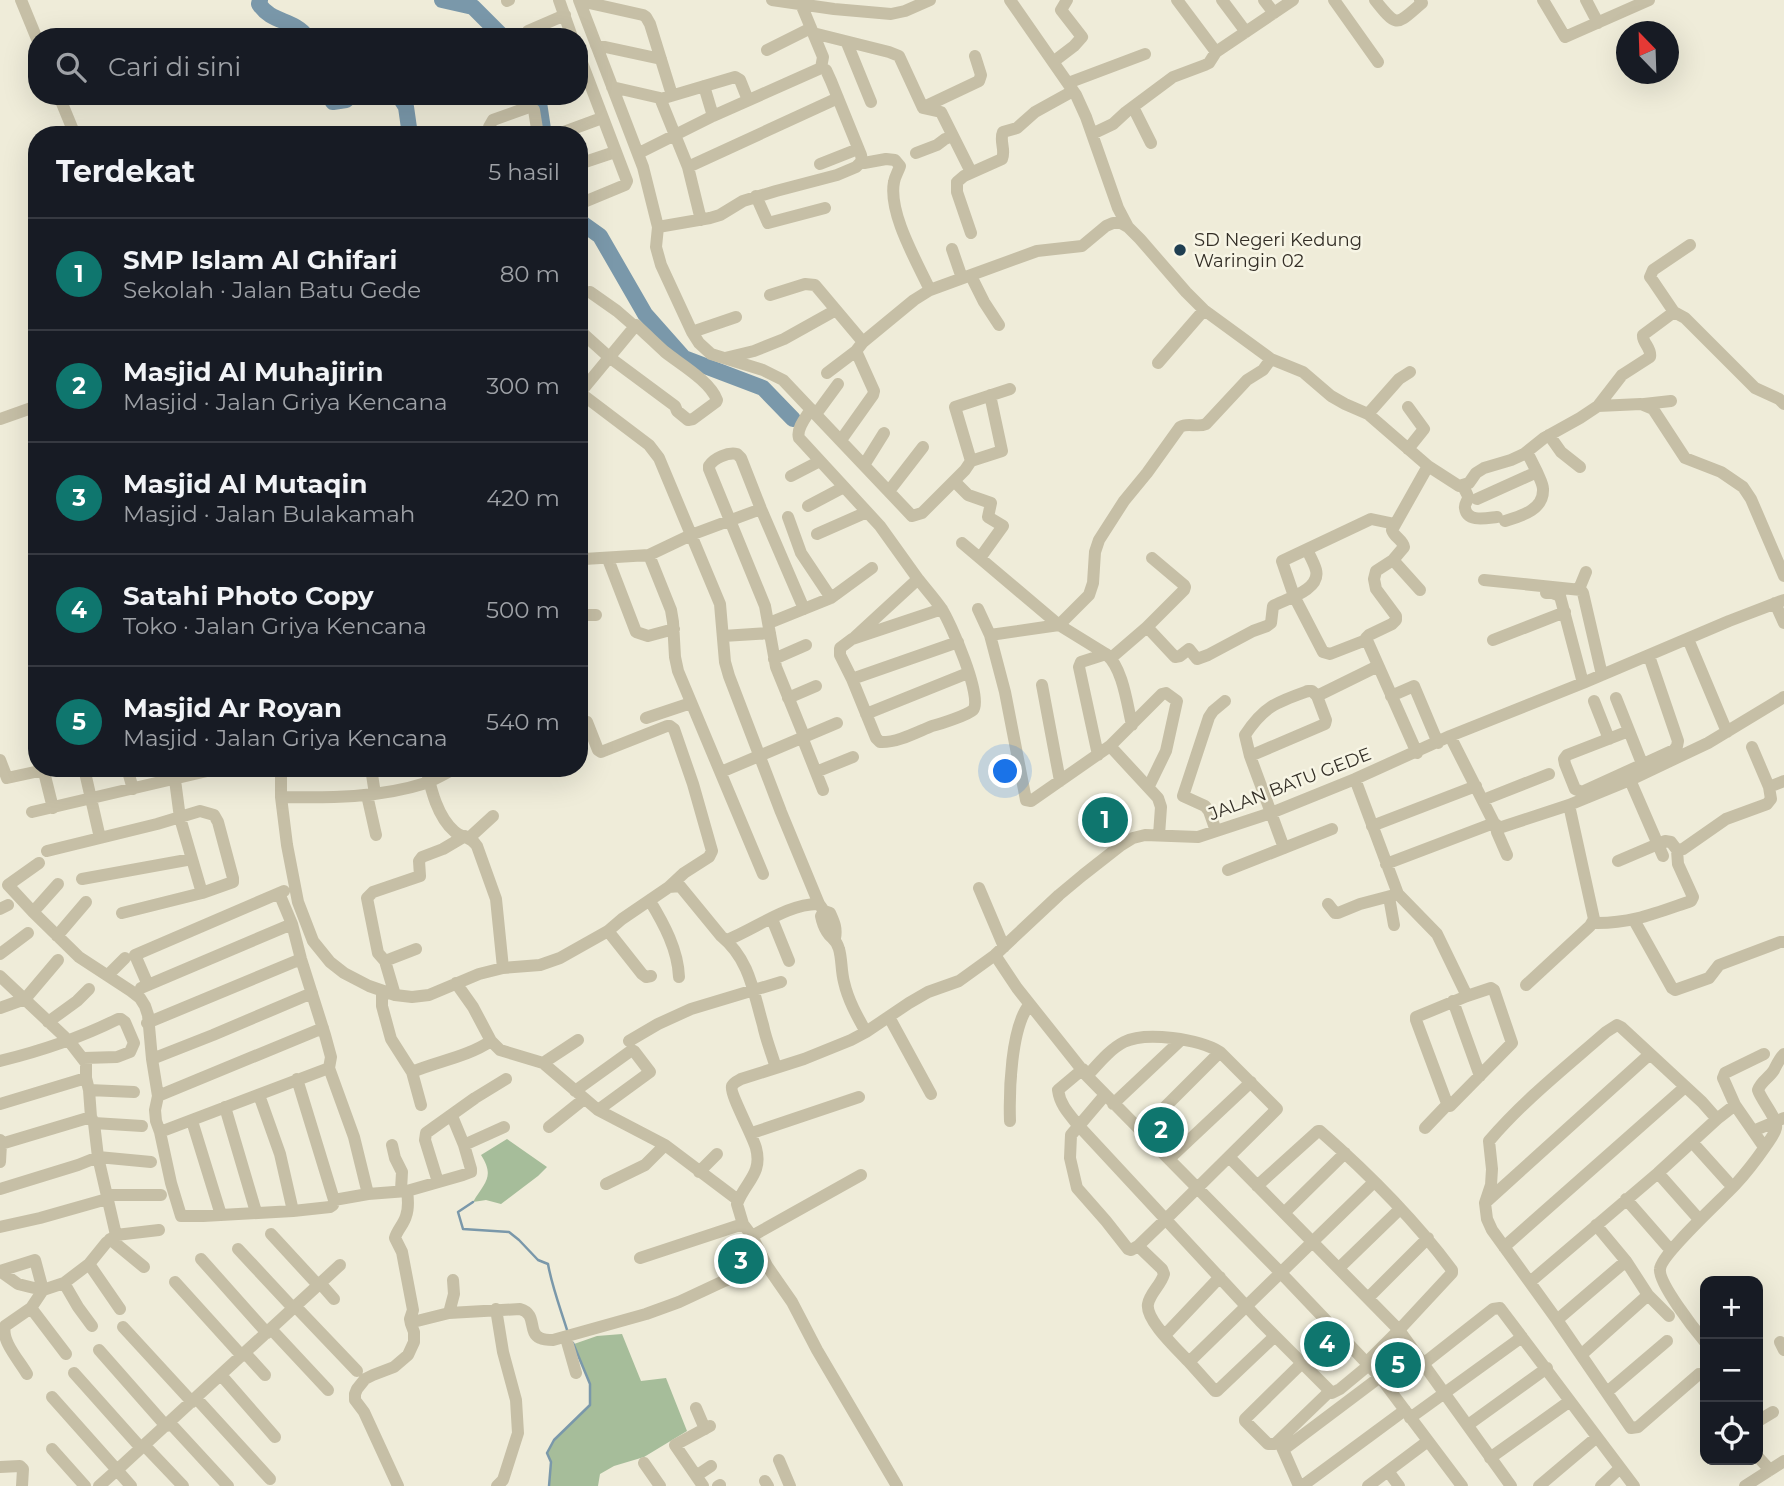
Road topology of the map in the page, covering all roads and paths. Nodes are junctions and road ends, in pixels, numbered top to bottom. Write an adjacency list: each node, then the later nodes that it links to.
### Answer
1 (21, 0): 27 (street)
2 (559, 0): 25 (street)
3 (772, 0): 19 (street)
4 (874, 0): 24 (street)
5 (930, 0): 20 (street)
6 (1067, 0): 39 (street)
7 (1177, 0): 35 (street)
8 (1222, 0): 31 (street)
9 (1264, 0): 23 (street)
10 (1293, 0): 23 (street)
11 (1334, 0): 40 (street)
12 (1375, 0): 18 (street)
13 (1543, 0): 26 (street)
14 (1586, 0): 26 (street)
15 (1649, 0): 21 (street)
16 (580, 1): 33 (street); 38 (street)
17 (1012, 1): 39 (street)
18 (1423, 1)
19 (792, 2): 22 (street); 30 (street)
20 (913, 4): 24 (street)
21 (1628, 4): 26 (street)
22 (832, 5): 24 (street)
23 (1274, 13): 31 (street)
24 (880, 14)
25 (565, 15): 28 (street); 29 (street)
26 (1598, 23)
27 (32, 28)
28 (535, 28)
29 (569, 28)
30 (812, 31): 32 (street); 34 (street); 41 (street)
31 (1246, 32): 35 (street)
32 (847, 43): 49 (street); 52 (street)
33 (596, 46): 38 (street); 43 (street)
34 (767, 50)
35 (1216, 52): 51 (street)
36 (1145, 54): 44 (street)
37 (975, 56): 52 (street)
38 (660, 59): 46 (street)
39 (1053, 62): 44 (street)
40 (1378, 62)
41 (821, 68): 47 (street); 48 (street)
42 (704, 86): 46 (street); 48 (street); 53 (street)
43 (612, 87): 46 (street); 64 (street)
44 (1071, 87): 59 (street); 70 (street)
45 (588, 92): 54 (street)
46 (666, 97): 60 (street)
47 (838, 98): 66 (street); 69 (street)
48 (748, 100): 53 (street)
49 (871, 102)
50 (63, 105): 55 (street)
51 (1133, 107): 59 (street); 62 (street)
52 (923, 108): 61 (street)
53 (713, 116): 60 (street)
54 (602, 118): 58 (street); 63 (street)
55 (71, 126)
56 (490, 126): 57 (street)
57 (537, 126)
58 (580, 126)
59 (1092, 134): 78 (street)
60 (675, 136): 64 (street); 69 (street)
61 (953, 136): 65 (street); 70 (street)
62 (1151, 143)
63 (615, 152): 67 (street); 71 (street)
64 (639, 153): 72 (street)
65 (916, 153)
66 (860, 155): 68 (street); 73 (street); 83 (street)
67 (588, 161)
68 (820, 164)
69 (688, 167): 76 (street)
70 (971, 172): 79 (street)
71 (627, 183): 72 (street); 74 (street)
72 (649, 188): 77 (street)
73 (756, 196): 75 (street); 76 (street)
74 (588, 200)
75 (825, 208)
76 (701, 220): 77 (street)
77 (657, 227): 92 (street)
78 (1128, 227): 82 (street); 87 (street)
79 (971, 233)
80 (1690, 245): 88 (street)
81 (952, 249): 82 (street)
82 (967, 277): 83 (street); 90 (street)
83 (930, 290): 94 (street)
84 (590, 292): 91 (street)
85 (770, 295): 86 (street)
86 (836, 310): 94 (street); 96 (street)
87 (1204, 310): 97 (street); 98 (street)
88 (1674, 312): 108 (street); 109 (street)
89 (736, 317): 92 (street)
90 (999, 324)
91 (636, 325): 95 (street); 95 (street)
92 (692, 332): 96 (street)
93 (588, 338): 95 (street)
94 (859, 346): 100 (street); 117 (street)
95 (609, 357): 101 (street)
96 (723, 359): 112 (street)
97 (1271, 359): 113 (street); 167 (street)
98 (1158, 362)
99 (1410, 372): 113 (street)
100 (827, 373)
101 (588, 383)
102 (838, 384): 112 (street)
103 (1010, 389): 104 (street)
104 (990, 396): 122 (street); 122 (street)
105 (588, 399): 140 (street)
106 (1671, 401): 107 (street)
107 (1644, 404): 109 (street); 151 (street)
108 (1784, 404)
109 (1598, 406): 116 (street)
110 (1408, 407): 119 (street)
111 (28, 409): 114 (street)
112 (811, 413): 117 (street); 121 (street)
113 (1368, 414): 119 (street)
114 (0, 419)
115 (884, 433): 123 (street)
116 (1549, 435): 120 (street); 125 (street)
117 (841, 440): 123 (street)
118 (923, 447): 131 (street)
119 (1408, 449): 124 (street)
120 (1527, 452): 126 (street); 129 (street)
121 (820, 461): 127 (street); 130 (street)
122 (971, 461): 128 (street)
123 (864, 465): 131 (street)
124 (1428, 466): 129 (street); 138 (street)
125 (1580, 467)
126 (1537, 472): 129 (street); 132 (street)
127 (791, 476)
128 (954, 481): 131 (street); 144 (street)
129 (1462, 486)
130 (844, 487): 133 (street); 135 (street)
131 (889, 491)
132 (1477, 499)
133 (808, 506)
134 (761, 509): 137 (street); 137 (street); 160 (street)
135 (867, 512): 139 (street); 152 (street)
136 (788, 517): 158 (street)
137 (730, 521): 140 (street); 169 (street)
138 (1395, 524): 142 (street); 148 (street)
139 (817, 534)
140 (691, 535): 143 (street); 172 (street)
141 (962, 543): 144 (street)
142 (1307, 550): 157 (street); 157 (street)
143 (649, 555): 147 (street); 170 (street)
144 (980, 558): 167 (street)
145 (1152, 558): 168 (street)
146 (588, 559): 147 (street)
147 (608, 559): 170 (street)
148 (1393, 560): 155 (street); 175 (street)
149 (872, 568): 158 (street)
150 (1586, 572): 154 (street)
151 (1784, 576)
152 (918, 579): 161 (street); 173 (street)
153 (1483, 580): 154 (street)
154 (1579, 589): 184 (street)
155 (1420, 590)
156 (1529, 593): 163 (street)
157 (1294, 596): 168 (street); 175 (street)
158 (831, 598): 160 (street)
159 (1779, 601): 166 (street); 174 (street, JALAN BATU GEDE)
160 (804, 609): 169 (street)
161 (942, 609): 173 (street); 177 (street)
162 (978, 609): 171 (street)
163 (1565, 612): 176 (street); 186 (street)
164 (588, 615): 165 (street)
165 (596, 615)
166 (1784, 623)
167 (1059, 625): 171 (street); 179 (street)
168 (1147, 627): 179 (street)
169 (769, 628): 172 (street); 181 (street)
170 (674, 629): 196 (street)
171 (989, 635): 231 (street)
172 (723, 636): 211 (street)
173 (852, 639): 185 (street)
174 (1688, 639): 180 (street, JALAN BATU GEDE); 203 (street)
175 (1366, 640): 182 (street)
176 (1493, 640)
177 (958, 642): 183 (street); 185 (street)
178 (806, 645): 181 (street)
179 (1109, 656): 201 (street); 210 (street)
180 (1649, 656): 184 (street, JALAN BATU GEDE); 215 (street)
181 (774, 659): 192 (street)
182 (1378, 666): 189 (street); 190 (street)
183 (968, 673): 197 (street); 197 (street)
184 (1602, 675): 186 (street, JALAN BATU GEDE)
185 (852, 679): 197 (street)
186 (1583, 683): 206 (street, JALAN BATU GEDE)
187 (1042, 685): 231 (street)
188 (816, 686): 192 (street)
189 (1317, 695): 212 (street); 212 (street)
190 (1391, 696): 206 (street); 209 (street)
191 (1784, 697): 203 (street)
192 (788, 698): 204 (street)
193 (1616, 698): 202 (street)
194 (1225, 701): 252 (street)
195 (1594, 701): 205 (street)
196 (691, 703): 198 (street); 216 (street)
197 (866, 714)
198 (646, 719)
199 (837, 723): 204 (street)
200 (588, 725): 271 (street)
201 (1132, 725): 207 (street); 234 (street)
202 (1629, 731): 205 (street); 215 (street)
203 (1727, 732): 230 (street)
204 (803, 737): 211 (street); 217 (street)
205 (1609, 739): 215 (street)
206 (1444, 740): 209 (street, JALAN BATU GEDE); 235 (street)
207 (1110, 746): 210 (street); 234 (street)
208 (1752, 747): 236 (street)
209 (1417, 752): 229 (street, JALAN BATU GEDE)
210 (1098, 755): 231 (street)
211 (760, 756): 216 (street); 279 (street)
212 (1250, 756): 246 (street)
213 (853, 757): 217 (street)
214 (0, 760): 218 (street)
215 (1643, 766)
216 (721, 772): 267 (street)
217 (816, 772): 238 (street)
218 (28, 773)
219 (1549, 774): 242 (street)
220 (45, 777): 244 (street)
221 (86, 777): 241 (street)
222 (130, 777): 237 (street)
223 (167, 777): 237 (street)
224 (170, 777): 248 (street)
225 (281, 777): 240 (street)
226 (371, 777): 239 (street)
227 (428, 777): 233 (street)
228 (439, 777): 233 (street)
229 (1355, 779): 246 (street, JALAN BATU GEDE); 250 (street)
230 (1630, 780): 243 (street); 259 (street)
231 (1060, 781)
232 (1784, 781): 236 (street)
233 (429, 782): 239 (street); 255 (street)
234 (1149, 786): 254 (street)
235 (1476, 786): 242 (street); 250 (street)
236 (1769, 787): 260 (street)
237 (133, 789): 241 (street)
238 (823, 790)
239 (371, 795): 240 (street); 253 (street)
240 (281, 797): 270 (street)
241 (91, 799): 244 (street); 256 (street)
242 (1483, 800): 249 (street)
243 (1569, 805): 249 (street); 284 (street)
244 (53, 808): 245 (street)
245 (32, 812)
246 (1271, 813): 252 (street, JALAN BATU GEDE); 257 (street)
247 (493, 816): 255 (street)
248 (180, 818): 256 (street); 262 (street); 273 (street)
249 (1495, 825): 261 (street); 265 (street)
250 (1372, 826): 265 (street)
251 (1332, 829): 257 (street)
252 (1216, 831): 254 (street, JALAN BATU GEDE)
253 (376, 835)
254 (1158, 835): 293 (street, JALAN BATU GEDE)
255 (467, 837): 298 (street); 300 (street)
256 (100, 838): 258 (street)
257 (1284, 848): 266 (street)
258 (47, 850)
259 (1660, 850): 260 (street); 263 (street)
260 (1677, 850): 283 (street)
261 (1507, 855)
262 (192, 859): 268 (street); 273 (street)
263 (1618, 861)
264 (39, 863): 280 (street)
265 (1386, 864): 275 (street)
266 (1228, 870)
267 (763, 874)
268 (82, 879)
269 (58, 884): 280 (street)
270 (295, 887): 274 (street); 311 (street)
271 (669, 887): 276 (street); 290 (street)
272 (979, 888): 293 (street)
273 (202, 893): 281 (street)
274 (279, 893): 285 (street); 307 (street)
275 (1393, 895): 278 (street); 286 (street); 315 (street)
276 (650, 901): 287 (street); 304 (street)
277 (86, 902): 289 (street)
278 (1328, 904)
279 (821, 907): 282 (street); 324 (street)
280 (33, 912): 289 (street)
281 (122, 913)
282 (772, 919): 290 (street); 299 (street)
283 (1634, 920): 284 (street); 291 (street)
284 (1593, 923): 308 (street)
285 (292, 924): 296 (street); 307 (street)
286 (1394, 925)
287 (608, 931): 300 (street); 303 (street)
288 (28, 933): 294 (street)
289 (57, 936): 301 (street)
290 (727, 940): 312 (street)
291 (1784, 942)
292 (416, 948): 298 (street)
293 (1000, 951): 318 (street); 320 (street, JALAN BATU GEDE)
294 (0, 954)
295 (125, 958): 301 (street)
296 (301, 959): 313 (street); 322 (street)
297 (58, 960): 316 (street)
298 (385, 961): 314 (street)
299 (789, 961)
300 (503, 968): 306 (street)
301 (108, 975): 310 (street)
302 (0, 976): 316 (street)
303 (651, 976)
304 (679, 977)
305 (781, 982): 312 (street)
306 (456, 983): 314 (street); 328 (street)
307 (148, 985): 310 (street)
308 (1526, 985)
309 (89, 989): 321 (street)
310 (131, 991): 322 (street)
311 (382, 991): 314 (street); 340 (street)
312 (755, 991): 329 (street); 339 (street)
313 (312, 993): 323 (street); 335 (street)
314 (395, 995)
315 (1466, 996): 317 (street); 342 (street)
316 (25, 999): 319 (street); 321 (street)
317 (1453, 1001): 342 (street); 357 (street)
318 (1029, 1005): 341 (street); 366 (street)
319 (0, 1008)
320 (889, 1017): 324 (street, JALAN BATU GEDE); 349 (street)
321 (48, 1022): 327 (street)
322 (148, 1023): 335 (street)
323 (323, 1028): 338 (street); 352 (street)
324 (866, 1032): 339 (street, JALAN BATU GEDE)
325 (578, 1040): 337 (street)
326 (1181, 1040): 330 (street); 341 (street); 354 (street)
327 (69, 1041): 334 (street); 334 (street); 336 (street)
328 (491, 1041): 337 (street); 340 (street)
329 (629, 1041)
330 (1220, 1052): 345 (street); 372 (street)
331 (1650, 1054): 347 (street); 406 (street); 406 (street)
332 (1764, 1054): 358 (street)
333 (1784, 1054): 364 (street)
334 (84, 1058): 346 (street)
335 (152, 1059): 352 (street)
336 (0, 1061)
337 (543, 1063): 351 (street)
338 (329, 1068): 344 (street); 400 (street)
339 (776, 1068): 375 (street, JALAN BATU GEDE)
340 (412, 1072): 356 (street)
341 (1085, 1072): 354 (street); 367 (street)
342 (1480, 1076): 357 (street)
343 (506, 1079): 361 (street)
344 (297, 1080): 350 (street); 404 (street)
345 (1251, 1082): 385 (street); 386 (street)
346 (88, 1084): 348 (street); 355 (street); 363 (street)
347 (1685, 1087): 362 (street); 425 (street)
348 (134, 1093)
349 (931, 1094)
350 (259, 1095): 359 (street); 408 (street)
351 (579, 1095): 360 (street); 360 (street); 370 (street)
352 (158, 1096): 374 (street)
353 (859, 1097): 375 (street)
354 (1109, 1099): 367 (street); 372 (street)
355 (0, 1104)
356 (421, 1105)
357 (1447, 1105): 371 (street)
358 (1735, 1105): 362 (street); 373 (street)
359 (225, 1107): 365 (street); 409 (street)
360 (598, 1110): 381 (street)
361 (452, 1116): 380 (street); 392 (street)
362 (1717, 1119): 377 (street)
363 (92, 1120): 368 (street); 376 (street); 384 (street)
364 (1780, 1120): 373 (street); 464 (street)
365 (192, 1121): 374 (street); 411 (street)
366 (1010, 1121)
367 (1077, 1125): 413 (street); 424 (street)
368 (142, 1126)
369 (503, 1127): 380 (street)
370 (549, 1127)
371 (1425, 1129)
372 (1141, 1130): 386 (street)
373 (1753, 1131): 378 (street)
374 (160, 1132): 411 (street)
375 (752, 1133): 405 (street, JALAN BATU GEDE)
376 (1, 1142): 387 (street)
377 (1692, 1142): 390 (street); 394 (street)
378 (1762, 1144)
379 (392, 1145): 399 (street)
380 (464, 1145): 392 (street)
381 (665, 1145): 389 (street); 395 (street)
382 (1345, 1153): 393 (street); 396 (street); 410 (street)
383 (717, 1154): 389 (street)
384 (98, 1157): 388 (street); 398 (street); 402 (street)
385 (1229, 1157): 396 (street); 397 (street)
386 (1169, 1159): 397 (street)
387 (0, 1162)
388 (151, 1162)
389 (699, 1172): 405 (street)
390 (1658, 1173): 403 (street); 412 (street)
391 (861, 1175): 419 (street)
392 (438, 1182): 399 (street)
393 (1374, 1182): 407 (street); 422 (street)
394 (1728, 1182)
395 (606, 1184)
396 (1257, 1186): 410 (street)
397 (1198, 1188): 413 (street); 436 (street)
398 (0, 1189)
399 (404, 1191): 400 (street); 455 (street)
400 (368, 1194): 404 (street)
401 (161, 1195): 402 (street)
402 (107, 1197): 416 (street); 420 (street)
403 (1626, 1199): 415 (street); 423 (street)
404 (334, 1200): 408 (street)
405 (738, 1200): 414 (street)
406 (1485, 1203): 425 (street)
407 (1400, 1209): 421 (street); 434 (street)
408 (293, 1211): 409 (street)
409 (256, 1212): 411 (street)
410 (1284, 1213): 422 (street)
411 (221, 1215)
412 (1697, 1217)
413 (1166, 1219): 424 (street); 437 (street)
414 (743, 1224): 419 (street); 427 (street)
415 (1596, 1225): 429 (street); 440 (street)
416 (0, 1227)
417 (159, 1230): 420 (street)
418 (271, 1234): 442 (street)
419 (752, 1236): 432 (street)
420 (113, 1237): 430 (street); 433 (street)
421 (1428, 1238): 445 (street); 459 (street)
422 (1313, 1242): 434 (street); 436 (street)
423 (1667, 1245)
424 (1138, 1246): 460 (street)
425 (1504, 1247): 440 (street)
426 (238, 1249): 447 (street)
427 (640, 1258)
428 (201, 1259): 458 (street)
429 (1626, 1261): 444 (street); 454 (street)
430 (89, 1264): 441 (street); 450 (street)
431 (340, 1265): 442 (street)
432 (767, 1266): 463 (street); 526 (street)
433 (144, 1267)
434 (1339, 1268): 445 (street)
435 (0, 1271): 443 (street); 443 (street)
436 (1281, 1273): 448 (street); 473 (street)
437 (1220, 1277): 448 (street); 460 (street)
438 (453, 1280): 452 (street)
439 (175, 1282): 469 (street)
440 (1530, 1282): 454 (street)
441 (64, 1283): 443 (street); 456 (street)
442 (319, 1284): 446 (street); 447 (street)
443 (43, 1290): 449 (street)
444 (1648, 1295): 453 (street); 470 (street)
445 (1368, 1298): 459 (street)
446 (334, 1299)
447 (294, 1307): 458 (street); 476 (street)
448 (1247, 1307): 461 (street); 471 (street)
449 (31, 1308): 466 (street); 468 (street)
450 (120, 1308)
451 (496, 1309): 452 (street); 463 (street); 523 (street)
452 (449, 1313): 455 (street)
453 (1669, 1317)
454 (1558, 1320): 470 (street)
455 (411, 1324): 522 (street)
456 (92, 1326)
457 (123, 1326): 489 (street)
458 (269, 1331): 469 (street); 484 (street)
459 (1399, 1331): 473 (street); 474 (street)
460 (1165, 1335): 471 (street)
461 (1275, 1336): 471 (street); 472 (street)
462 (1522, 1337): 474 (street); 475 (street); 487 (street)
463 (566, 1338): 478 (street)
464 (1703, 1339)
465 (1667, 1341): 486 (street)
466 (3, 1342): 479 (street)
467 (99, 1350): 495 (street)
468 (66, 1354)
469 (243, 1354): 481 (street); 482 (street)
470 (1581, 1355): 486 (street)
471 (1189, 1362)
472 (1302, 1363): 485 (street); 500 (street)
473 (1368, 1363): 483 (street); 485 (street)
474 (1423, 1364): 487 (street)
475 (1546, 1368): 490 (street); 496 (street)
476 (357, 1371)
477 (74, 1373): 501 (street)
478 (576, 1373)
479 (27, 1374)
480 (1699, 1374): 486 (street)
481 (221, 1375): 489 (street); 497 (street)
482 (265, 1375)
483 (1380, 1377): 493 (street); 500 (street)
484 (328, 1390)
485 (1331, 1391): 500 (street)
486 (1607, 1392)
487 (1444, 1393): 493 (street); 496 (street)
488 (52, 1397): 511 (street)
489 (194, 1400): 495 (street); 514 (street)
490 (1570, 1401): 498 (street); 503 (street)
491 (696, 1408): 515 (street)
492 (1773, 1412): 494 (street)
493 (1408, 1414): 499 (street); 527 (street)
494 (1763, 1419)
495 (167, 1424): 501 (street); 521 (street)
496 (1468, 1425): 503 (street)
497 (275, 1437)
498 (1597, 1437): 510 (street); 532 (street)
499 (1427, 1441): 513 (street); 530 (street)
500 (1281, 1445): 527 (street)
501 (143, 1447): 511 (street); 520 (street)
502 (52, 1449): 517 (street)
503 (1490, 1458): 531 (street)
504 (779, 1460): 525 (street)
505 (1784, 1461): 512 (street)
506 (1763, 1462): 512 (street)
507 (644, 1463): 524 (street)
508 (711, 1466): 515 (street)
509 (0, 1467): 516 (street)
510 (1620, 1468): 533 (street); 534 (street)
511 (117, 1470): 518 (street); 519 (street)
512 (1770, 1470): 535 (street)
513 (1388, 1471): 528 (street); 529 (street)
514 (270, 1479)
515 (699, 1481)
516 (22, 1486)
517 (85, 1486)
518 (99, 1486)
519 (131, 1486)
520 (183, 1486)
521 (228, 1486)
522 (398, 1486)
523 (497, 1486)
524 (660, 1486)
525 (790, 1486)
526 (897, 1486)
527 (1301, 1486)
528 (1368, 1486)
529 (1399, 1486)
530 (1462, 1486)
531 (1511, 1486)
532 (1539, 1486)
533 (1601, 1486)
534 (1634, 1486)
535 (1745, 1486)

